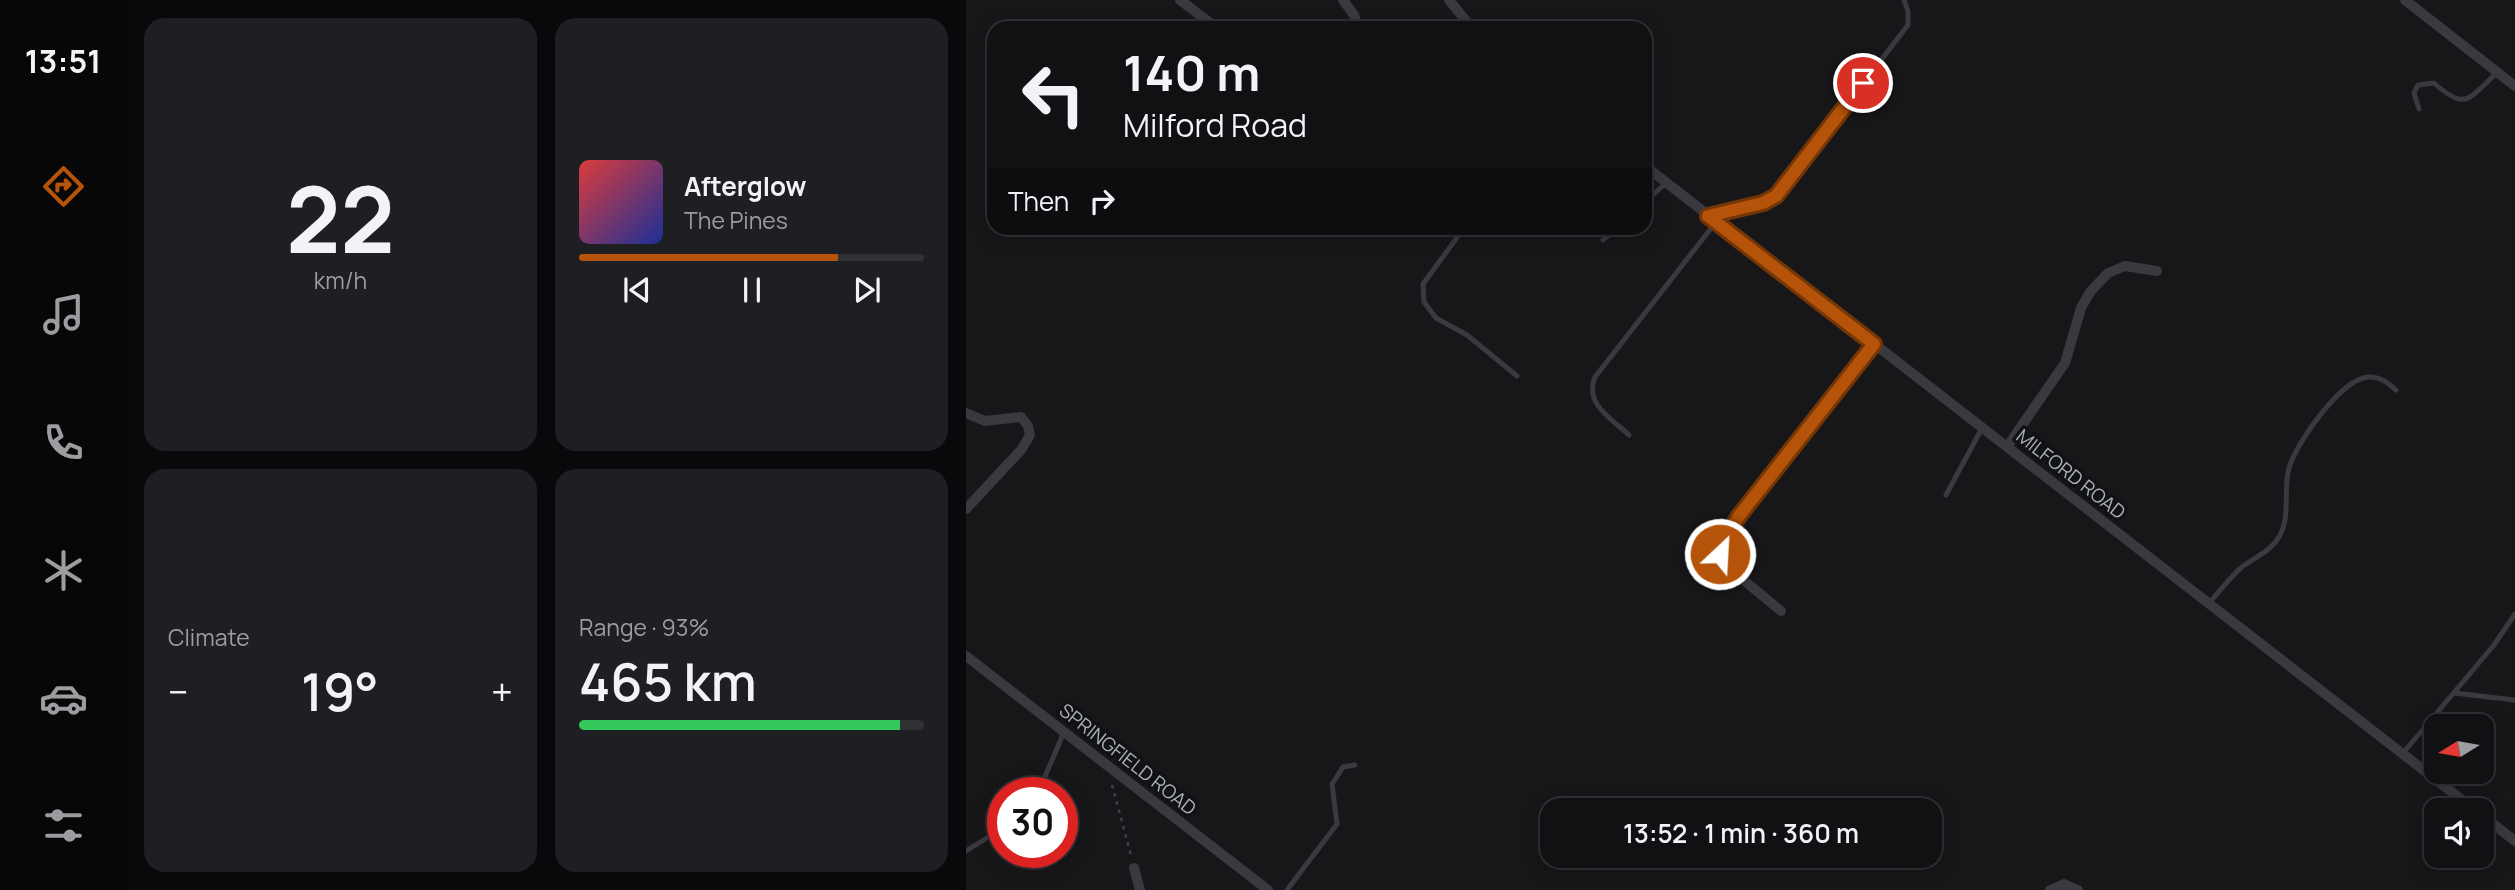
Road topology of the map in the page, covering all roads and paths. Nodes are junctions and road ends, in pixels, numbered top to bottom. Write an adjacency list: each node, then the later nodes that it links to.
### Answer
1 (1181, 0): 6 (street)
2 (1343, 0): 7 (street)
3 (1449, 0): 8 (street)
4 (1904, 0): 15 (lane)
5 (2405, 0): 9 (street)
6 (1208, 21)
7 (1356, 21)
8 (1466, 21)
9 (2498, 72): 10 (street); 11 (lane)
10 (2515, 86)
11 (2419, 109)
12 (1652, 172): 13 (street, MILFORD ROAD)
13 (1666, 183): 14 (lane); 15 (street, MILFORD ROAD)
14 (1652, 196)
15 (1712, 219): 20 (street, MILFORD ROAD); 25 (lane)
16 (1459, 235): 21 (lane)
17 (1609, 235): 18 (lane)
18 (1603, 240)
19 (2157, 271): 26 (street)
20 (1874, 344): 24 (street, MILFORD ROAD); 30 (street)
21 (1517, 376)
22 (2396, 390): 29 (lane)
23 (966, 413): 28 (street)
24 (1982, 428): 26 (street, MILFORD ROAD); 27 (lane)
25 (1629, 435)
26 (2007, 447): 29 (street, MILFORD ROAD)
27 (1947, 495)
28 (966, 509)
29 (2209, 603): 36 (street, MILFORD ROAD)
30 (1781, 611)
31 (2515, 614): 33 (lane)
32 (966, 656): 35 (street, SPRINGFIELD ROAD)
33 (2454, 693): 34 (lane); 36 (lane)
34 (2515, 700)
35 (1064, 732): 37 (street, SPRINGFIELD ROAD); 39 (lane)
36 (2403, 753): 40 (street, MILFORD ROAD)
37 (1107, 765): 45 (path); 47 (street, SPRINGFIELD ROAD)
38 (1355, 765): 48 (lane)
39 (1045, 777)
40 (2461, 798)
41 (2494, 824): 43 (street)
42 (987, 838): 44 (lane)
43 (2515, 841)
44 (966, 851)
45 (1134, 868): 46 (street)
46 (1140, 890)
47 (1268, 890)
48 (1287, 890)
49 (2050, 890): 50 (street)
50 (2078, 890)

